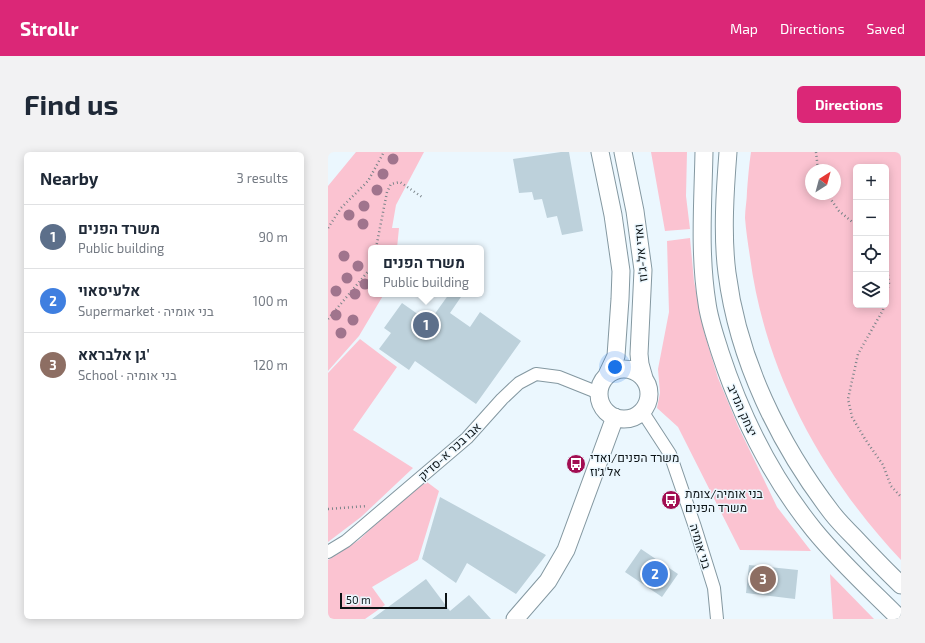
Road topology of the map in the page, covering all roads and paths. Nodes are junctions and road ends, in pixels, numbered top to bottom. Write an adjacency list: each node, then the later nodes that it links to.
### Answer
1 (384, 152): 11 (path)
2 (600, 152): 16 (main road, ואדי אל-ג'וז)
3 (623, 152): 17 (main road, ואדי אל-ג'וז)
4 (704, 152): 28 (main road, יצחק הנדיב)
5 (728, 152): 25 (main road, יצחק הנדיב)
6 (816, 152): 7 (path)
7 (817, 164)
8 (422, 197): 12 (path)
9 (831, 200): 10 (path)
10 (853, 222)
11 (328, 228)
12 (377, 245)
13 (368, 272): 15 (path)
14 (883, 308): 21 (path)
15 (328, 319)
16 (607, 375): 17 (main road); 18 (main road)
17 (644, 378): 19 (main road)
18 (599, 393): 20 (main road); 22 (street, אבו בכר א-סדיק)
19 (642, 411): 20 (main road); 27 (street, בני אומיה)
20 (615, 417): 26 (main road)
21 (901, 497)
22 (389, 504): 23 (path); 24 (street, אבו בכר א-סדיק)
23 (328, 509)
24 (328, 552)
25 (901, 585)
26 (515, 619)
27 (717, 619)
28 (900, 619)

